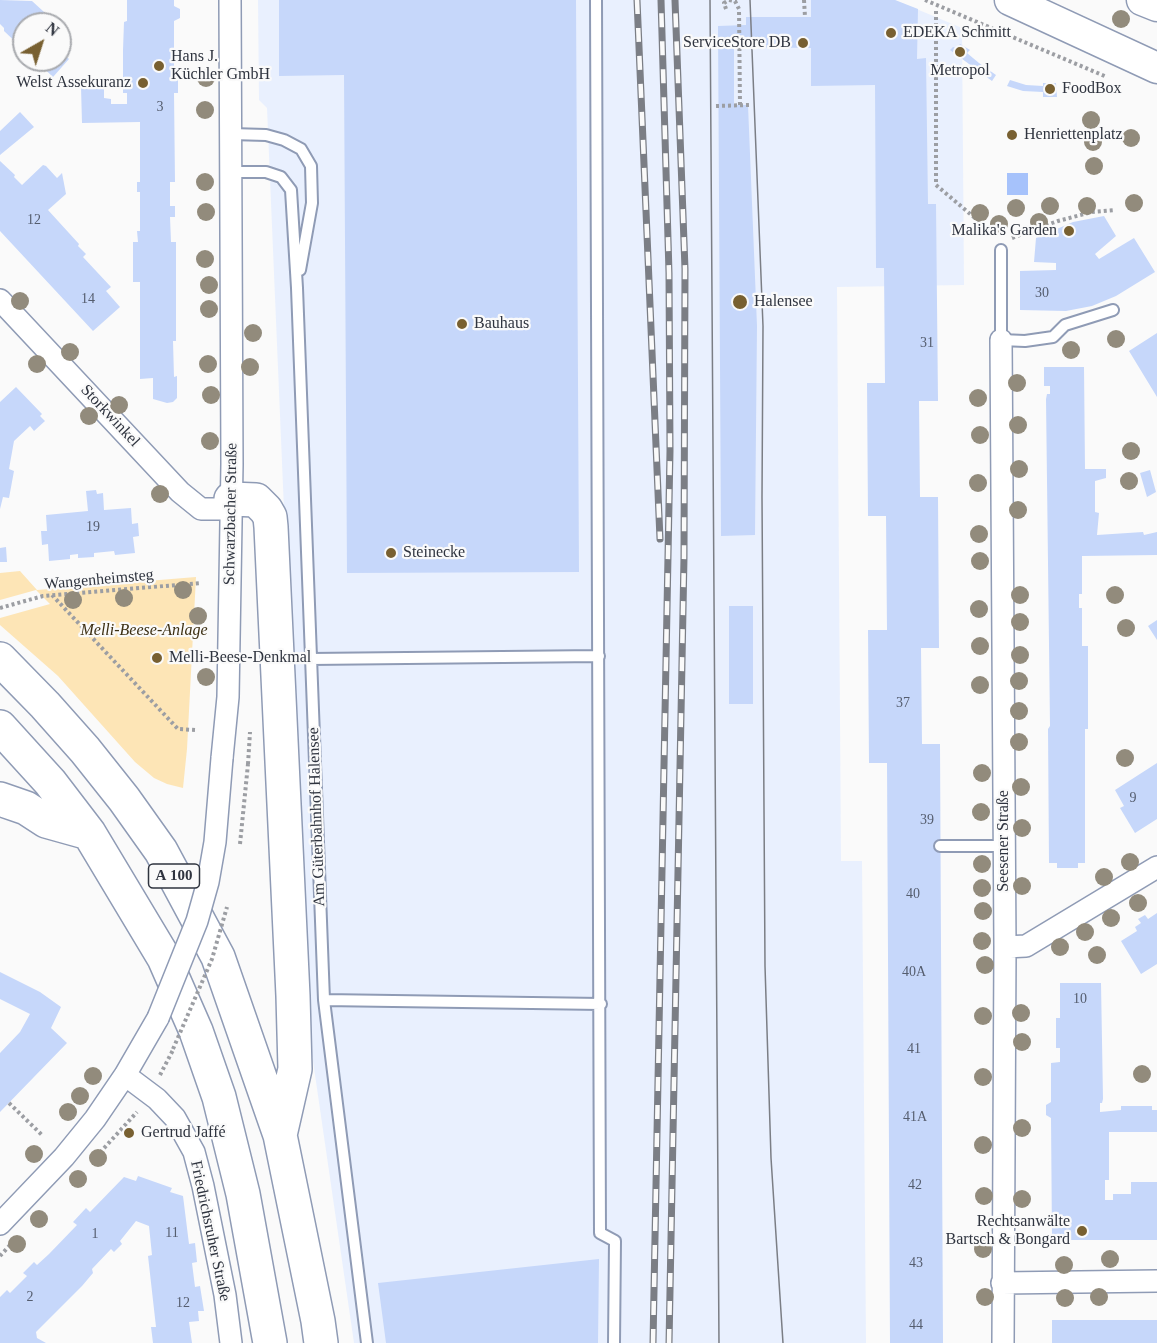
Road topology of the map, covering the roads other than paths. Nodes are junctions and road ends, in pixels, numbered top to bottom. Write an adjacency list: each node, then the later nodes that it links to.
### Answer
1 (230, 0): 7 (street, Schwarzbacher Straße)
2 (596, 0): 15 (lane)
3 (1010, 0): 6 (main road)
4 (1142, 0): 5 (main road)
5 (1157, 6)
6 (1157, 68)
7 (231, 134): 8 (street, Schwarzbacher Straße); 10 (lane, Am Güterbahnhof Halensee)
8 (231, 172): 10 (lane, Am Güterbahnhof Halensee); 14 (street, Schwarzbacher Straße)
9 (1001, 246): 13 (lane)
10 (297, 288): 17 (lane, Am Güterbahnhof Halensee)
11 (0, 300): 14 (street, Storkwinkel)
12 (1113, 310): 13 (lane)
13 (1001, 340): 22 (street, Seesener Straße)
14 (231, 504): 27 (street, Schwarzbacher Straße, bridge); 28 (highway)
15 (599, 656): 17 (lane); 26 (lane)
16 (0, 659): 28 (highway, A 100)
17 (310, 659): 25 (lane, Am Güterbahnhof Halensee)
18 (0, 727): 20 (highway, A 100)
19 (0, 799): 20 (highway)
20 (89, 833): 33 (highway, A 100)
21 (940, 846): 22 (lane)
22 (1004, 846): 24 (street, Seesener Straße)
23 (1157, 867): 24 (street)
24 (1005, 947): 31 (street, Seesener Straße)
25 (324, 1000): 26 (lane); 35 (lane, Am Güterbahnhof Halensee)
26 (601, 1004): 36 (lane)
27 (125, 1076): 29 (street, Schwarzbacher Straße); 32 (street, Friedrichsruher Straße)
28 (280, 1135): 34 (highway, A 100)
29 (0, 1224)
30 (1157, 1281): 31 (street)
31 (1002, 1282): 37 (street, Seesener Straße)
32 (231, 1343)
33 (270, 1343)
34 (321, 1343)
35 (367, 1343)
36 (614, 1343)
37 (1003, 1343)

